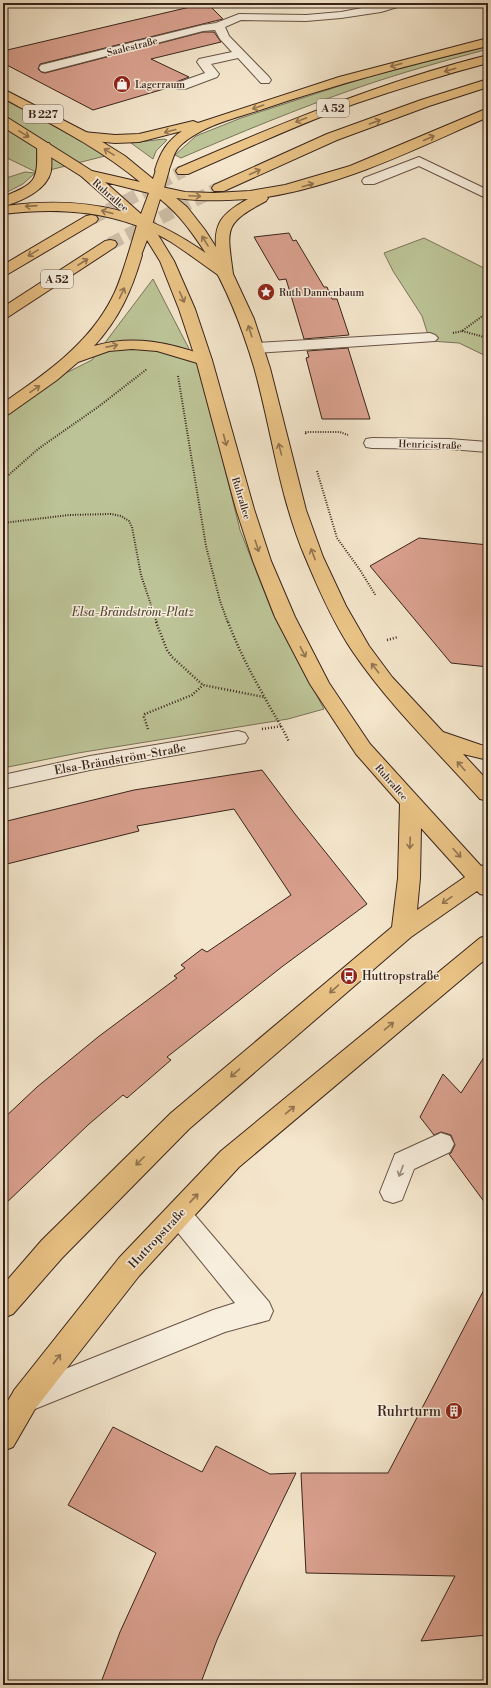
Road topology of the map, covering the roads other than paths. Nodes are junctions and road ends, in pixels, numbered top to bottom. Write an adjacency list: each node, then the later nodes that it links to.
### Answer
1 (400, 3): 2 (street, Saalestraße)
2 (219, 26): 4 (street); 6 (street, Saalestraße)
3 (488, 42): 12 (main road, one-way to 12)
4 (240, 54): 7 (street); 9 (street)
5 (488, 59): 16 (main road, A 52, one-way to 16)
6 (45, 68)
7 (265, 80)
8 (488, 83): 19 (main road, A 52, one-way to 8)
9 (181, 86)
10 (3, 92): 14 (main road, B 227)
11 (488, 112): 21 (main road, one-way to 11)
12 (222, 119): 14 (main road, one-way to 14); 20 (main road)
13 (3, 121): 15 (main road, Ruhrallee / B 227, one-way to 15)
14 (83, 136): 20 (main road, B 227, one-way to 14)
15 (44, 146): 17 (main road, Ruhrallee); 23 (main road)
16 (183, 171)
17 (86, 173): 20 (main road); 26 (main road, Ruhrallee)
18 (369, 181): 22 (street)
19 (219, 188)
20 (157, 190): 21 (main road, one-way to 21); 26 (main road); 29 (main road, one-way to 20)
21 (270, 194): 29 (main road)
22 (488, 195)
23 (3, 202)
24 (3, 210): 26 (main road, one-way to 24)
25 (91, 219): 28 (main road, one-way to 28)
26 (144, 224): 29 (main road); 33 (main road, one-way to 26); 34 (main road, Ruhrallee, one-way to 34)
27 (110, 244): 30 (main road, A 52, one-way to 27)
28 (3, 272)
29 (226, 274): 32 (main road, one-way to 29)
30 (3, 314)
31 (430, 338): 32 (street)
32 (256, 348): 38 (main road, one-way to 32)
33 (75, 358): 34 (main road, one-way to 34); 35 (main road, one-way to 33)
34 (204, 360): 43 (main road, Ruhrallee, one-way to 43)
35 (3, 411)
36 (372, 443): 37 (street, Henricistraße)
37 (488, 447)
38 (435, 736): 40 (main road); 42 (main road, one-way to 38)
39 (238, 738): 41 (street, Elsa-Brändström-Straße)
40 (488, 753)
41 (3, 782)
42 (488, 794)
43 (411, 804): 44 (main road, Ruhrallee, one-way to 44); 45 (main road, one-way to 45)
44 (485, 879): 45 (main road, one-way to 45)
45 (404, 931): 50 (main road, one-way to 50)
46 (488, 944): 49 (main road, Huttropstraße, one-way to 46)
47 (441, 1144): 48 (street, one-way to 48)
48 (393, 1192)
49 (178, 1215): 51 (main road, Huttropstraße, one-way to 49); 51 (street)
50 (3, 1305)
51 (25, 1399): 52 (main road, Huttropstraße)
52 (3, 1437)

